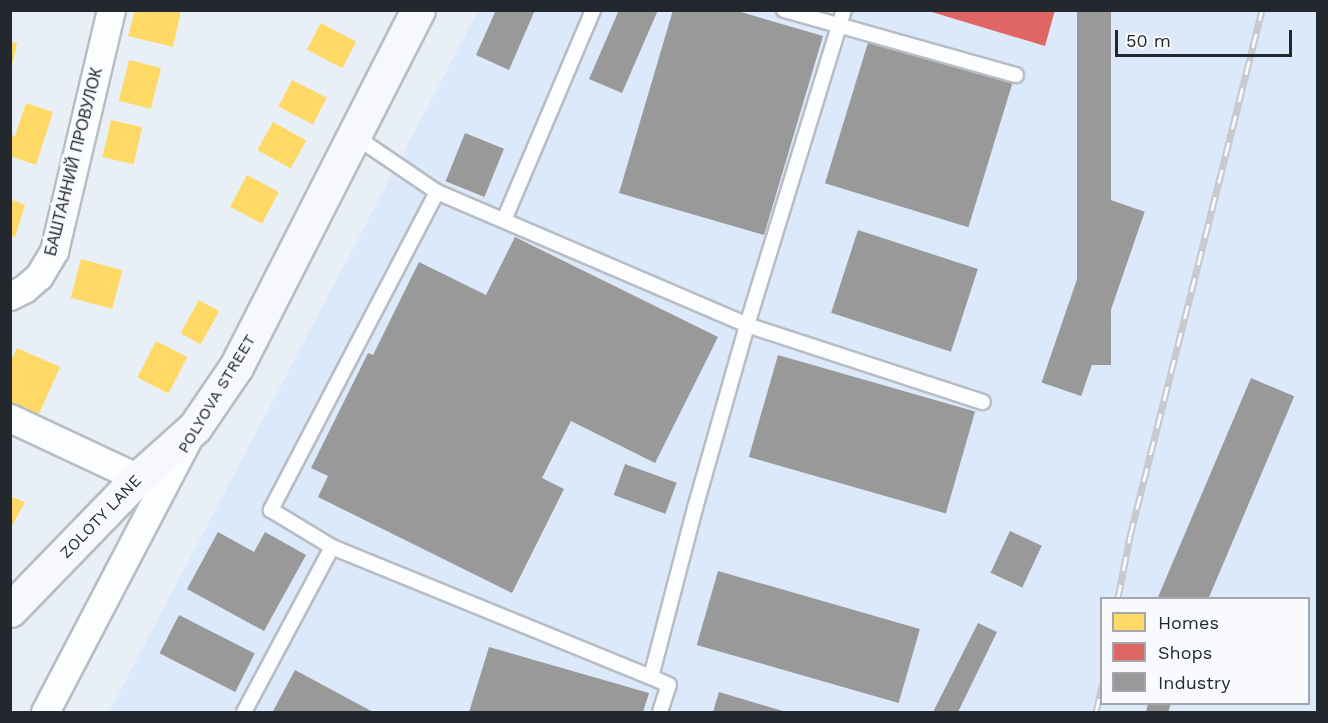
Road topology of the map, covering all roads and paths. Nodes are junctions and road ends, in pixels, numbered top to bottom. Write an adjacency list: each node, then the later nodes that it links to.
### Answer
1 (111, 10): 11 (street, БАШТАННИЙ ПРОВУЛОК)
2 (418, 10): 8 (main road, POLYOVA STREET)
3 (593, 10): 10 (lane)
4 (784, 10): 6 (lane)
5 (844, 10): 6 (lane)
6 (840, 25): 7 (lane); 12 (lane)
7 (1016, 75)
8 (356, 137): 9 (lane); 15 (main road, POLYOVA STREET)
9 (437, 192): 10 (lane); 17 (lane)
10 (504, 220): 12 (lane)
11 (10, 296)
12 (747, 325): 13 (lane); 19 (lane)
13 (983, 402)
14 (10, 418): 16 (street)
15 (195, 427): 16 (main road, ZOLOTY LANE); 20 (street, POLYOVA STREET)
16 (138, 478): 18 (main road, ZOLOTY LANE)
17 (332, 547): 19 (lane); 21 (lane)
18 (10, 610)
19 (651, 676): 22 (lane)
20 (45, 712)
21 (244, 712)
22 (660, 712)

